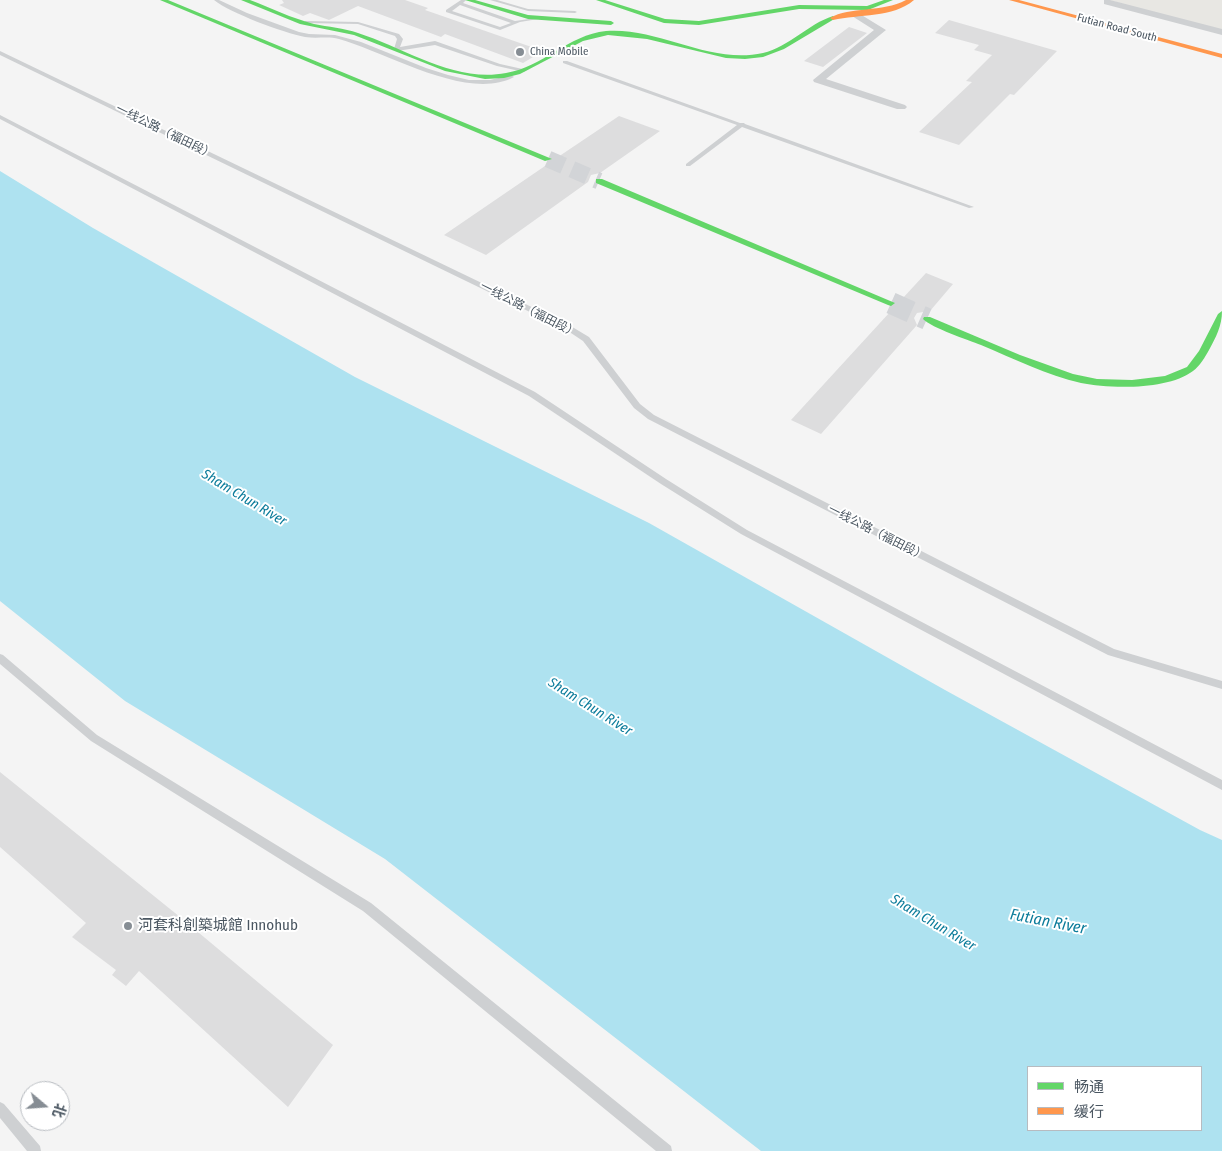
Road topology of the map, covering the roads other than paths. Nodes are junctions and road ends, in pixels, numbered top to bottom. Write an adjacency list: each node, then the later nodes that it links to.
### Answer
1 (163, 0): 31 (main road)
2 (216, 0): 27 (lane)
3 (244, 0): 23 (main road)
4 (492, 0): 16 (lane)
5 (599, 0): 15 (main road)
6 (718, 0): 7 (lane)
7 (724, 0)
8 (837, 0): 15 (lane)
9 (890, 0): 15 (main road)
10 (911, 0): 15 (main road)
11 (1012, 0): 25 (main road, Futian Road South)
12 (1044, 0): 22 (main road, Futian Road South)
13 (464, 1): 18 (main road); 19 (lane); 19 (lane)
14 (1106, 3): 20 (street)
15 (851, 11): 17 (main road); 27 (main road); 28 (street)
16 (575, 12)
17 (805, 18)
18 (541, 19): 19 (lane); 21 (main road)
19 (516, 22)
20 (1222, 32)
21 (772, 40)
22 (1222, 48)
23 (397, 49): 27 (lane); 27 (main road)
24 (0, 53): 39 (lane, 一线公路（福田段）)
25 (1222, 56)
26 (565, 62): 30 (lane)
27 (524, 70)
28 (901, 106)
29 (0, 117): 40 (lane)
30 (742, 124): 32 (lane); 34 (lane)
31 (548, 160)
32 (688, 165)
33 (599, 181): 35 (main road)
34 (971, 207)
35 (891, 304)
36 (1222, 314): 37 (main road)
37 (927, 319)
38 (0, 658): 43 (lane)
39 (1222, 685)
40 (1222, 785)
41 (0, 1108): 42 (lane)
42 (35, 1151)
43 (666, 1151)

